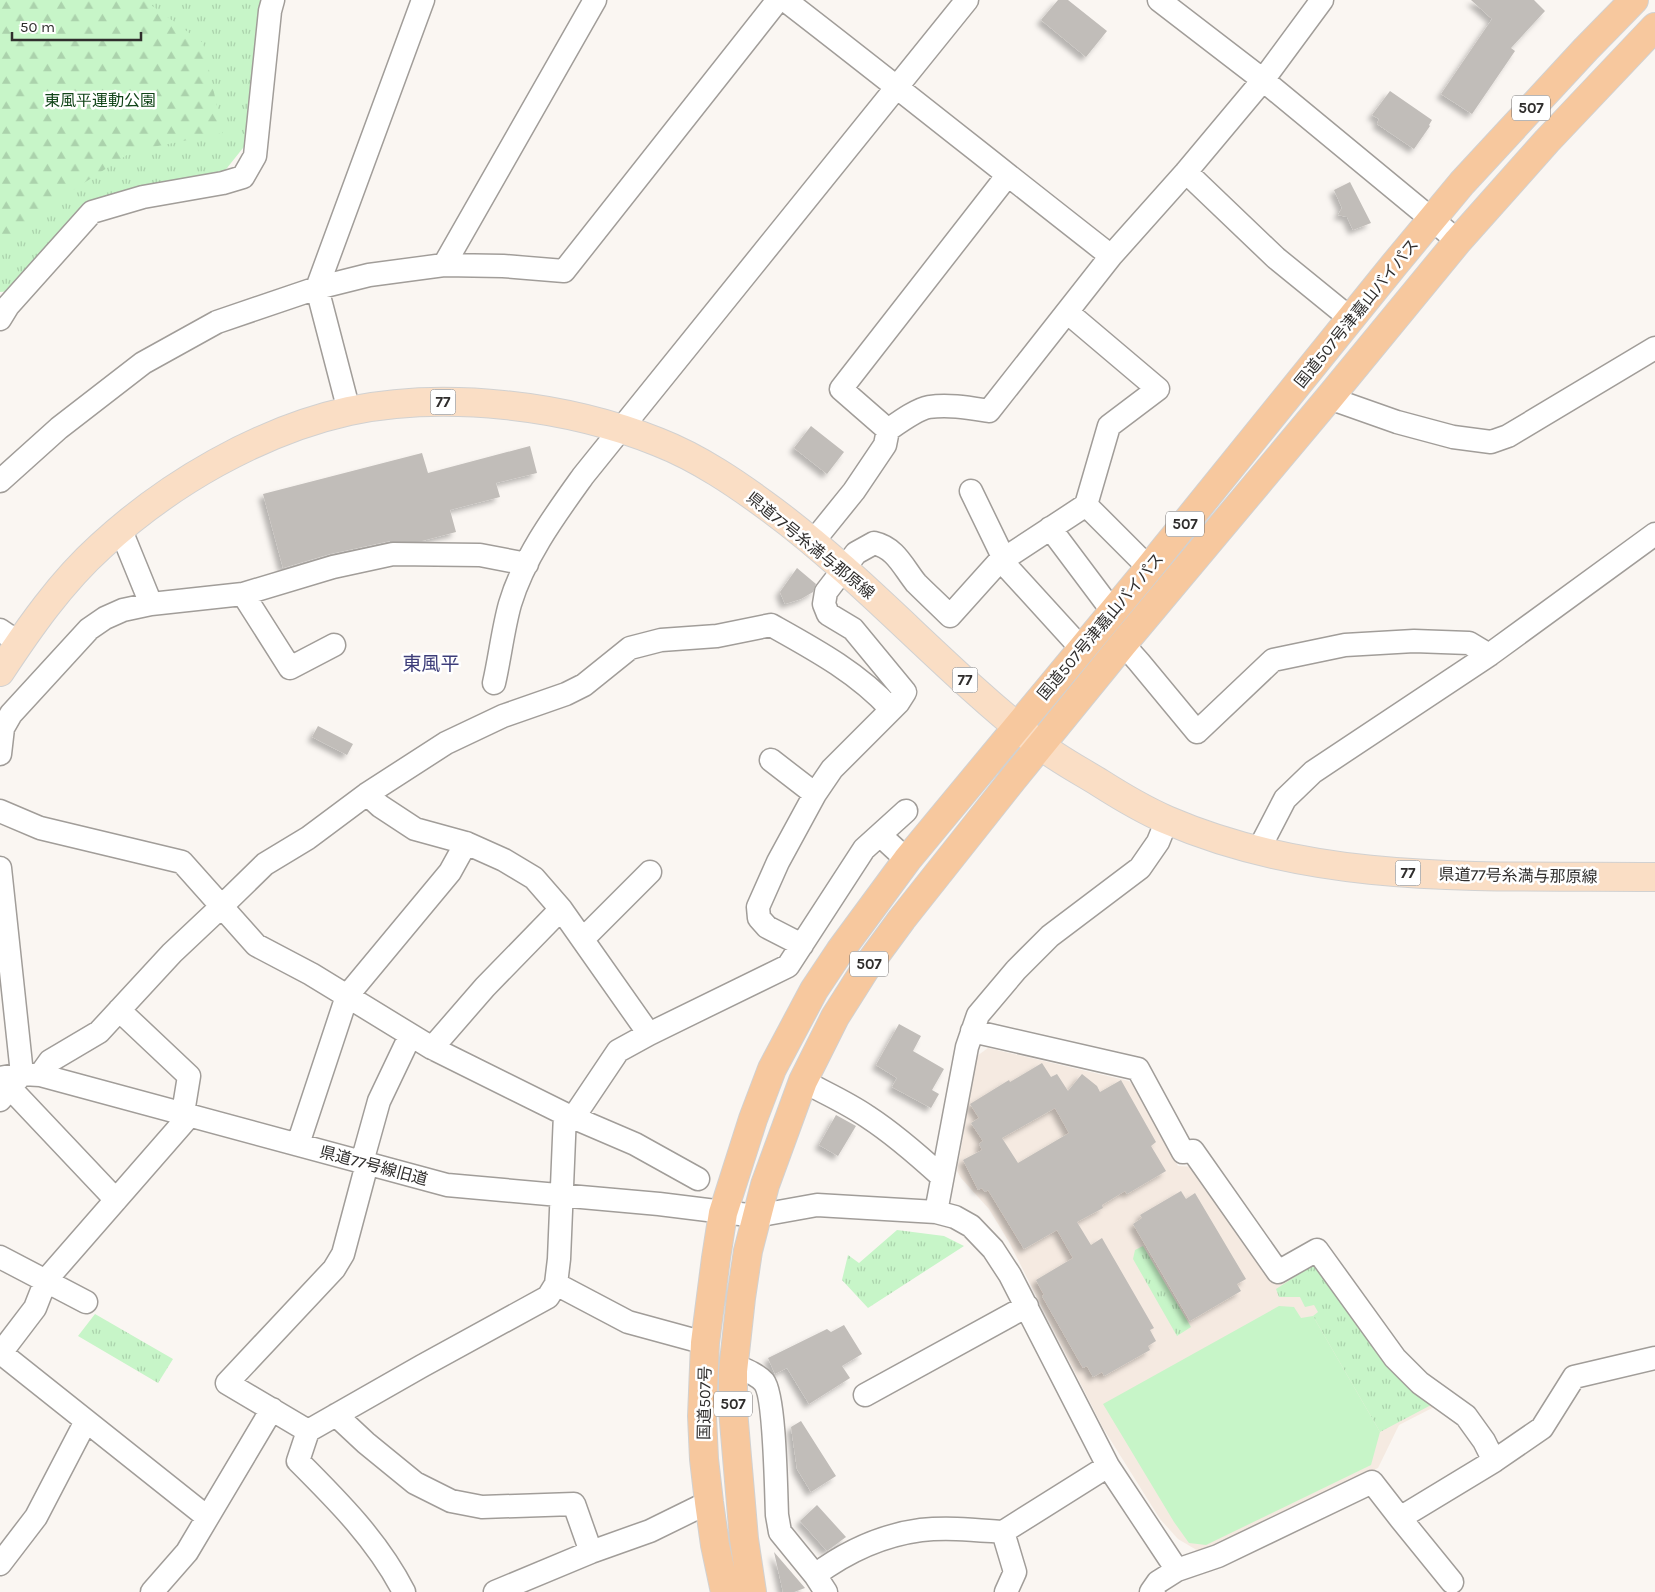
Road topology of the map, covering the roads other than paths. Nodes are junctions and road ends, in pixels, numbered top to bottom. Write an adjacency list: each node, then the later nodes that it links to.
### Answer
1 (273, 0): 21 (street)
2 (423, 0): 19 (street)
3 (595, 0): 18 (street)
4 (778, 0): 18 (street)
5 (785, 0): 12 (street)
6 (967, 0): 12 (street)
7 (1159, 0): 11 (street)
8 (1322, 0): 11 (street)
9 (1634, 0): 15 (highway, 国道507号津嘉山バイパス / 507)
10 (1655, 27): 16 (highway, 国道507号津嘉山バイパス / 507)
11 (1263, 80): 13 (street); 15 (street)
12 (897, 86): 14 (street); 26 (street)
13 (1186, 172): 17 (street); 22 (street)
14 (1007, 176): 17 (street); 27 (street)
15 (1432, 219): 16 (street); 22 (highway, 国道507号津嘉山バイパス / 507)
16 (1458, 241): 24 (highway, 国道507号津嘉山バイパス / 507)
17 (1111, 256): 20 (street)
18 (444, 265): 19 (street)
19 (317, 288): 25 (street); 28 (street)
20 (1066, 312): 27 (street); 30 (street)
21 (0, 319)
22 (1350, 319): 37 (highway, 国道507号津嘉山バイパス / 507)
23 (1655, 348): 24 (street)
24 (1329, 398): 43 (highway, 国道507号津嘉山バイパス / 507)
25 (349, 411): 26 (main road, 県道77号糸満与那原線 / 77); 31 (main road, 県道77号糸満与那原線 / 77)
26 (621, 429): 34 (main road, 県道77号糸満与那原線 / 77); 36 (street)
27 (888, 430): 34 (street)
28 (0, 482)
29 (971, 491): 35 (street)
30 (1086, 505): 32 (street); 37 (street)
31 (120, 528): 40 (street); 42 (main road, 県道77号糸満与那原線 / 77)
32 (1050, 528): 35 (street); 41 (street)
33 (1655, 534): 46 (street)
34 (812, 543): 38 (main road, 県道77号糸満与那原線 / 77)
35 (1003, 557): 38 (street); 45 (street)
36 (527, 564): 39 (street); 48 (street)
37 (1149, 568): 41 (highway, 国道507号津嘉山バイパス / 507)
38 (844, 569): 49 (street); 50 (main road, 県道77号糸満与那原線 / 77)
39 (242, 594): 40 (street); 44 (street)
40 (151, 604): 52 (street)
41 (1113, 612): 45 (highway, 国道507号津嘉山バイパス / 507)
42 (10, 636): 47 (main road, 県道77号糸満与那原線 / 77)
43 (1123, 644): 46 (street); 51 (highway, 国道507号津嘉山バイパス / 507)
44 (334, 645)
45 (1081, 648): 50 (highway, 国道507号津嘉山バイパス / 507)
46 (1489, 655): 61 (street)
47 (0, 672)
48 (494, 683)
49 (890, 709): 54 (street); 55 (street)
50 (1017, 726): 51 (main road, 県道77号糸満与那原線 / 77); 62 (highway, 国道507号津嘉山バイパス / 507)
51 (1041, 746): 58 (main road, 県道77号糸満与那原線 / 77); 76 (highway, 国道507号津嘉山バイパス / 507)
52 (0, 754)
53 (771, 760): 55 (street)
54 (367, 794): 60 (street); 66 (street)
55 (815, 794): 69 (street)
56 (0, 811): 66 (street)
57 (906, 811): 59 (street)
58 (1167, 820): 61 (main road, 県道77号糸満与那原線 / 77); 72 (street)
59 (880, 835): 62 (street); 69 (street)
60 (466, 843): 67 (street); 70 (street)
61 (1258, 851): 65 (main road, 県道77号糸満与那原線 / 77)
62 (907, 860): 86 (highway, 国道507号津嘉山バイパス / 507)
63 (0, 868): 77 (street)
64 (650, 872): 68 (street)
65 (1655, 877)
66 (223, 906): 70 (street); 71 (street)
67 (561, 909): 68 (street); 75 (street)
68 (583, 939): 73 (street)
69 (802, 945): 73 (street)
70 (347, 996): 74 (street); 80 (street)
71 (119, 1010): 77 (street); 78 (street)
72 (972, 1031): 82 (street); 103 (street)
73 (649, 1034): 79 (street)
74 (410, 1036): 75 (street); 81 (street)
75 (432, 1048): 79 (street)
76 (803, 1081): 82 (street); 88 (highway, 国道507号津嘉山バイパス / 507)
77 (15, 1083): 78 (street, 県道77号線旧道); 85 (street)
78 (187, 1114): 80 (street, 県道77号線旧道); 85 (street)
79 (569, 1116): 83 (street); 84 (street)
80 (298, 1144): 81 (street, 県道77号線旧道)
81 (365, 1163): 84 (street, 県道77号線旧道); 99 (street)
82 (942, 1176): 87 (street)
83 (698, 1179)
84 (562, 1195): 86 (street, 県道77号線旧道); 91 (street)
85 (116, 1200): 90 (street)
86 (723, 1212): 88 (street, 県道77号線旧道); 94 (highway, 国道507号 / 507)
87 (936, 1212): 88 (street, 県道77号線旧道); 93 (street, 県道77号線旧道)
88 (756, 1216): 97 (highway, 国道507号 / 507)
89 (0, 1257): 90 (street)
90 (46, 1280): 92 (street); 95 (street)
91 (556, 1284): 94 (street); 100 (street)
92 (86, 1302)
93 (1027, 1306): 98 (street); 104 (street, 県道77号線旧道)
94 (705, 1343): 105 (highway, 国道507号 / 507)
95 (1, 1354): 101 (street)
96 (1655, 1358): 103 (street)
97 (734, 1365): 113 (street); 118 (highway, 国道507号 / 507)
98 (865, 1395)
99 (272, 1409): 102 (street); 106 (street)
100 (336, 1415): 102 (street); 109 (street)
101 (86, 1421): 106 (street); 110 (street)
102 (308, 1430): 115 (street)
103 (1494, 1462): 107 (street)
104 (1108, 1466): 108 (street); 111 (street, 県道77号線旧道)
105 (709, 1502): 109 (street); 117 (highway, 国道507号 / 507)
106 (207, 1517): 114 (street)
107 (1400, 1518): 111 (street); 112 (street)
108 (1003, 1532): 113 (street); 119 (street)
109 (591, 1552): 116 (street)
110 (0, 1564)
111 (1178, 1570): 120 (street)
112 (1452, 1582)
113 (820, 1583)
114 (152, 1592)
115 (404, 1592)
116 (495, 1592)
117 (725, 1592)
118 (752, 1592)
119 (1006, 1592)
120 (1151, 1592)

